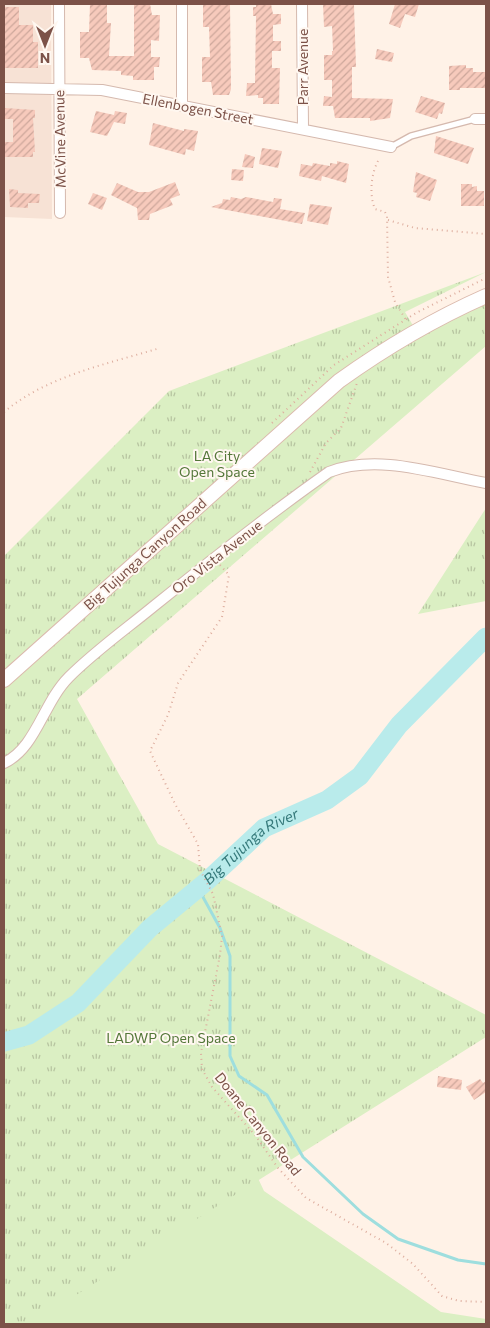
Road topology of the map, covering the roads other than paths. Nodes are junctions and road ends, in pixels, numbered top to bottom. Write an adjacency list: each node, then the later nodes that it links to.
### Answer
1 (59, 4): 5 (street, McVine Avenue)
2 (182, 4): 6 (street)
3 (302, 4): 9 (street, Parr Avenue)
4 (4, 88): 5 (street, Ellenbogen Street)
5 (59, 88): 6 (street, Ellenbogen Street); 11 (street, McVine Avenue)
6 (182, 106): 9 (street, Ellenbogen Street)
7 (475, 120): 8 (street); 10 (lane)
8 (486, 120)
9 (303, 129): 10 (street, Ellenbogen Street)
10 (391, 147)
11 (60, 213)
12 (486, 296): 14 (street, Big Tujunga Canyon Road)
13 (486, 483): 15 (street, Oro Vista Avenue)
14 (4, 680)
15 (4, 763)

